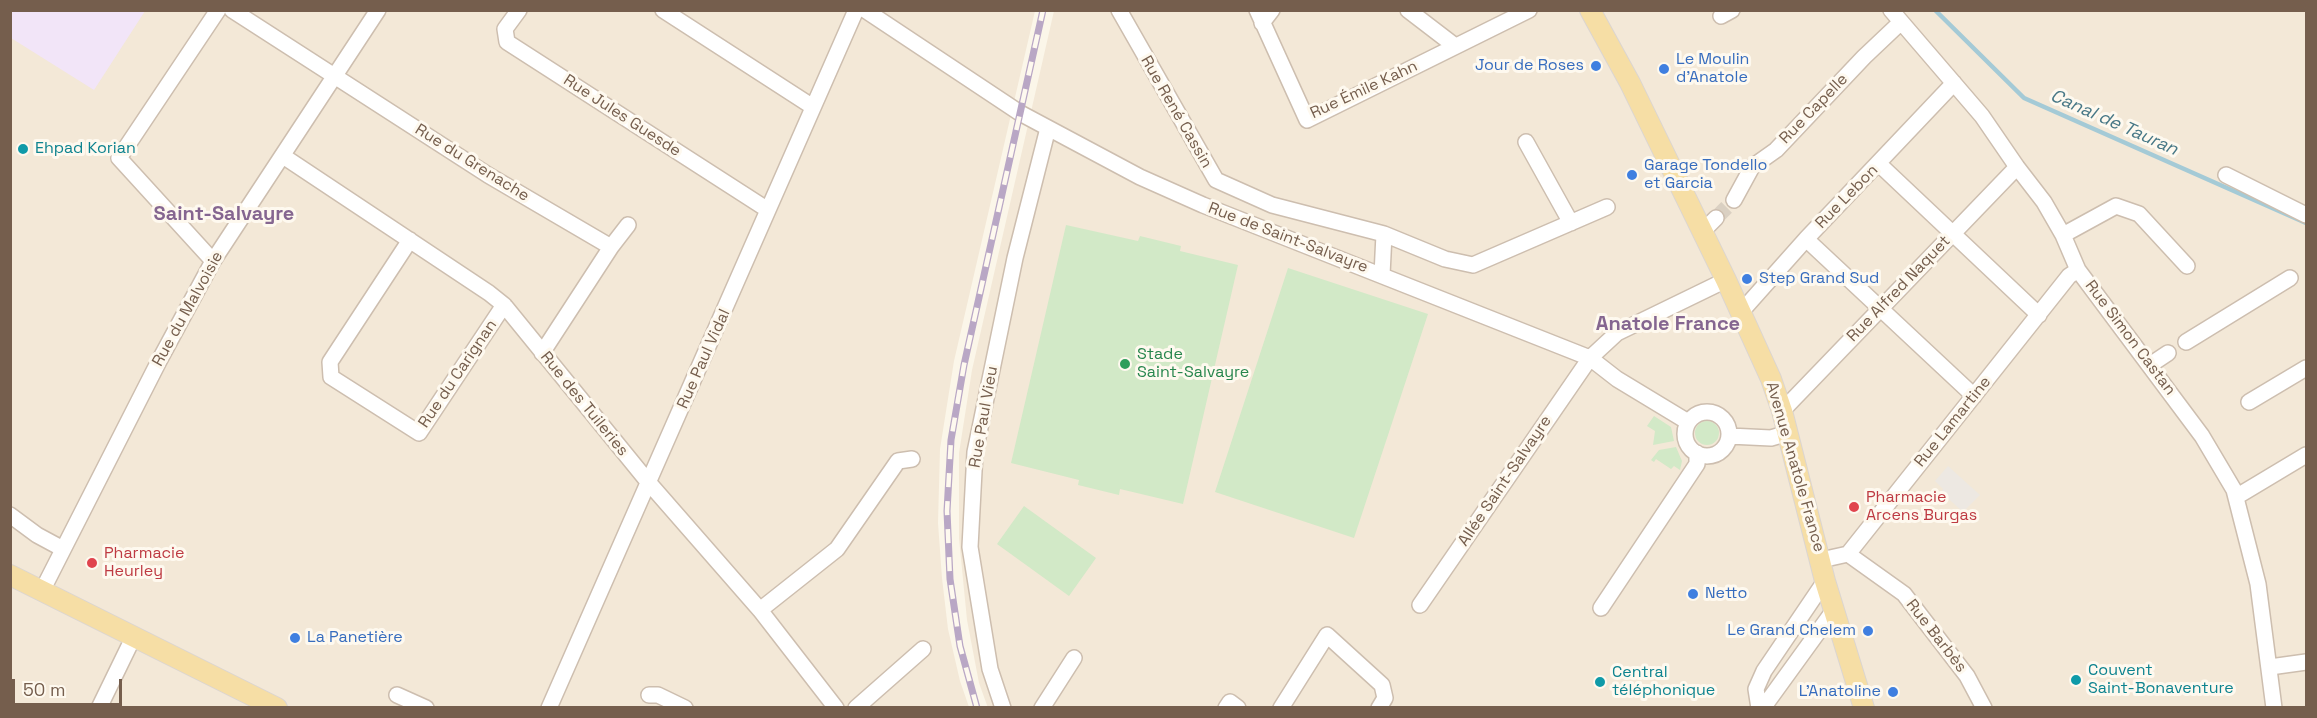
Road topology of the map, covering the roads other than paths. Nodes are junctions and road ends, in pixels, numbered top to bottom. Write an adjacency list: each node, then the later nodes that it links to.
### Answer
1 (218, 10): 37 (street)
2 (232, 10): 16 (street, Rue du Grenache)
3 (378, 10): 16 (street, Rue du Malvoisie)
4 (519, 10): 27 (street, Rue Jules Guesde)
5 (663, 10): 18 (street)
6 (856, 10): 18 (street, Rue Paul Vidal)
7 (865, 10): 19 (street, Rue de Saint-Salvayre)
8 (1119, 10): 31 (street, Rue René Cassin)
9 (1272, 10): 14 (street)
10 (1408, 10): 15 (street)
11 (1529, 10): 15 (street, Rue Émile Kahn)
12 (1590, 10): 42 (main road, Avenue Anatole France)
13 (1896, 16): 17 (street, Rue Simon Castan); 25 (street, Rue Capelle)
14 (1260, 17): 15 (street, Rue Émile Kahn)
15 (1455, 46)
16 (334, 76): 21 (street, Rue du Malvoisie); 36 (street, Rue du Grenache)
17 (1954, 84): 22 (street, Rue Lebon); 23 (street, Rue Simon Castan)
18 (813, 107): 27 (street, Rue Paul Vidal)
19 (1048, 128): 40 (street, Rue de Saint-Salvayre); 89 (street, Rue Paul Vieu)
20 (1526, 142): 29 (street)
21 (283, 156): 35 (street, Rue des Tuileries); 37 (street, Rue du Malvoisie)
22 (1879, 164): 32 (street); 34 (street, Rue Lebon)
23 (2017, 167): 32 (street, Rue Alfred Naquet); 33 (street, Rue Simon Castan)
24 (2226, 175): 28 (street)
25 (1734, 200)
26 (1607, 207): 29 (street, Rue René Cassin)
27 (768, 210): 62 (street, Rue Paul Vidal)
28 (2307, 215)
29 (1571, 223): 31 (street, Rue René Cassin)
30 (628, 225): 36 (street)
31 (1384, 234): 40 (street)
32 (1952, 234): 44 (street, Rue Alfred Naquet); 46 (street)
33 (2063, 235): 38 (street); 39 (street, Rue Simon Castan)
34 (1806, 239): 44 (street); 45 (street, Rue Lebon)
35 (410, 240): 43 (street, Rue des Tuileries); 43 (street, Rue du Carignan)
36 (611, 247): 48 (street)
37 (213, 261): 65 (street, Rue du Malvoisie)
38 (2187, 266)
39 (2078, 270): 46 (street, Rue Lamartine); 51 (street, Rue Simon Castan)
40 (1382, 275): 50 (street, Rue de Saint-Salvayre)
41 (2290, 278): 47 (street)
42 (1726, 280): 45 (main road, Avenue Anatole France); 50 (street)
43 (504, 305): 48 (street, Rue des Tuileries)
44 (1880, 308): 53 (street); 55 (street, Rue Alfred Naquet)
45 (1741, 312): 55 (main road, Avenue Anatole France)
46 (2039, 315): 53 (street, Rue Lamartine)
47 (2186, 342)
48 (542, 353): 62 (street, Rue des Tuileries)
49 (2168, 353): 51 (street)
50 (1590, 358): 56 (street, Rue de Saint-Salvayre); 71 (street, Allée Saint-Salvayre)
51 (2150, 365): 63 (street, Rue Simon Castan)
52 (2307, 368): 54 (street)
53 (1974, 396): 66 (street, Rue Lamartine)
54 (2249, 402)
55 (1782, 411): 57 (main road, Avenue Anatole France)
56 (1689, 422): 58 (street); 59 (street)
57 (1788, 433): 58 (street); 67 (main road, Avenue Anatole France)
58 (1729, 436): 59 (street)
59 (1697, 453): 72 (street)
60 (2307, 455): 63 (street)
61 (912, 459): 73 (street)
62 (649, 483): 73 (street, Rue des Tuileries); 85 (street, Rue Paul Vidal)
63 (2236, 497): 79 (street, Rue Simon Castan)
64 (10, 514): 65 (street)
65 (63, 549): 70 (street, Rue du Malvoisie)
66 (1848, 554): 67 (street); 95 (street, Rue Barbès)
67 (1821, 560): 69 (main road, Avenue Anatole France)
68 (10, 575): 70 (main road)
69 (1825, 581): 74 (main road, Avenue Anatole France); 93 (street)
70 (42, 591): 75 (main road)
71 (1420, 605)
72 (1601, 608)
73 (760, 610): 87 (street, Rue des Tuileries)
74 (1834, 610): 93 (street); 94 (main road, Avenue Anatole France)
75 (134, 636): 82 (street); 83 (main road)
76 (922, 649): 88 (street)
77 (1074, 658): 90 (street)
78 (2307, 662): 79 (street)
79 (2270, 667): 96 (street, Rue Simon Castan)
80 (397, 695): 84 (street)
81 (649, 695): 86 (street)
82 (99, 708)
83 (278, 708)
84 (426, 708)
85 (549, 708)
86 (685, 708)
87 (836, 708)
88 (856, 708)
89 (1003, 708)
90 (1042, 708)
91 (1281, 708): 92 (street)
92 (1379, 708)
93 (1761, 708)
94 (1864, 708)
95 (1984, 708)
96 (2274, 708)

